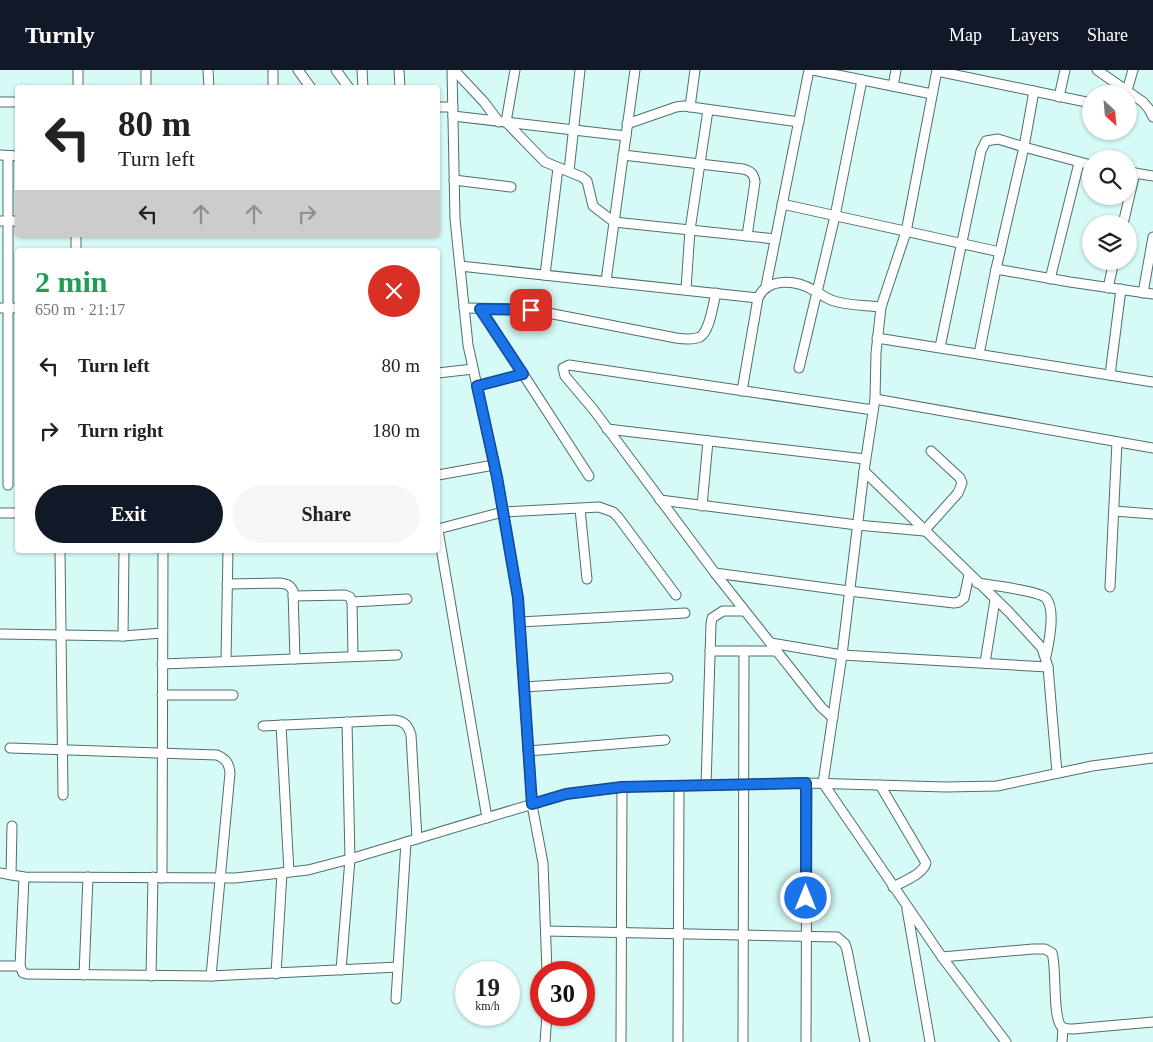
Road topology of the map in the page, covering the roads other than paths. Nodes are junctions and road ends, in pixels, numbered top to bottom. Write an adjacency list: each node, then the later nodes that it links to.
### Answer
1 (78, 70): 23 (street)
2 (146, 70): 24 (street)
3 (208, 70): 25 (street)
4 (273, 70): 26 (street)
5 (298, 70): 27 (street)
6 (336, 70): 28 (street)
7 (362, 70): 29 (street)
8 (399, 70): 30 (street)
9 (453, 70): 44 (street); 46 (street)
10 (515, 70): 46 (street)
11 (580, 70): 49 (street)
12 (635, 70): 48 (street)
13 (695, 70): 41 (street)
14 (809, 70): 47 (street)
15 (813, 70): 21 (street)
16 (896, 70): 33 (street)
17 (1065, 70): 36 (street)
18 (1097, 70): 31 (street)
19 (1132, 70): 32 (street)
20 (937, 71): 34 (street); 35 (street)
21 (843, 73): 22 (street)
22 (862, 80): 33 (street); 64 (street)
23 (78, 85)
24 (146, 85)
25 (209, 85)
26 (273, 85)
27 (309, 85)
28 (347, 85)
29 (363, 85)
30 (400, 85)
31 (1117, 85)
32 (1129, 85)
33 (893, 86): 35 (street)
34 (1034, 91): 36 (street); 51 (street)
35 (932, 94): 68 (street)
36 (1059, 97): 38 (street)
37 (1138, 99): 45 (street)
38 (1082, 101)
39 (0, 102): 40 (street)
40 (15, 102)
41 (690, 107): 43 (street); 48 (street)
42 (440, 108): 44 (street)
43 (708, 110): 47 (street); 55 (street)
44 (453, 112): 46 (street); 61 (street)
45 (1153, 117)
46 (502, 122): 49 (street); 57 (street)
47 (799, 122): 63 (street)
48 (627, 124): 50 (street)
49 (574, 130): 50 (street); 58 (street)
50 (626, 136): 52 (street)
51 (1024, 147): 54 (street); 72 (street); 73 (street)
52 (623, 155): 55 (street); 66 (street)
53 (9, 156): 65 (street)
54 (1079, 162): 56 (street); 78 (street)
55 (700, 163): 67 (street); 69 (street)
56 (1082, 163)
57 (558, 168): 58 (street); 77 (street)
58 (569, 171): 66 (street)
59 (1137, 173): 60 (street)
60 (1153, 176)
61 (454, 180): 62 (street); 74 (street)
62 (511, 187)
63 (782, 204): 64 (street); 71 (street)
64 (835, 216): 68 (street); 86 (street)
65 (9, 221): 90 (street)
66 (614, 222): 67 (street); 79 (street)
67 (690, 230): 69 (street); 82 (street)
68 (906, 232): 72 (street); 89 (street)
69 (748, 236): 71 (street)
70 (1153, 237): 84 (street)
71 (775, 239): 80 (street)
72 (962, 244): 73 (street); 94 (street)
73 (1000, 252): 75 (street)
74 (460, 266): 77 (street); 91 (street)
75 (996, 269): 78 (street); 95 (street)
76 (1112, 270): 81 (street)
77 (545, 275): 79 (street)
78 (1050, 279): 81 (street)
79 (606, 281): 82 (street)
80 (766, 286): 86 (street); 88 (street)
81 (1108, 288): 83 (street)
82 (686, 289): 85 (street)
83 (1121, 290): 84 (street); 100 (street)
84 (1143, 292): 87 (street)
85 (716, 293): 88 (street); 92 (street)
86 (818, 293): 89 (street); 96 (street)
87 (1153, 294)
88 (758, 298): 104 (street)
89 (881, 307): 93 (street)
90 (9, 308): 103 (street)
91 (464, 308): 92 (street); 97 (street)
92 (480, 309): 99 (street)
93 (877, 338): 94 (street); 105 (street)
94 (940, 348): 95 (street)
95 (979, 354): 100 (street)
96 (799, 368)
97 (473, 369): 98 (street); 102 (street)
98 (440, 373)
99 (523, 374): 102 (street); 117 (street)
100 (1110, 375): 101 (street)
101 (1153, 382)
102 (477, 386): 114 (street)
103 (13, 390): 112 (street)
104 (742, 391): 106 (street); 107 (street)
105 (875, 400): 106 (street); 109 (street)
106 (874, 410): 113 (street)
107 (608, 430): 108 (street); 119 (street)
108 (708, 441): 113 (street); 120 (street)
109 (1117, 442): 110 (street); 122 (street)
110 (1153, 448)
111 (932, 451): 129 (street)
112 (13, 458): 118 (street)
113 (866, 459): 115 (street)
114 (494, 465): 116 (street); 123 (street)
115 (864, 471): 127 (street); 129 (street)
116 (440, 475)
117 (589, 476)
118 (8, 485)
119 (660, 500): 120 (street); 135 (street)
120 (702, 506): 127 (street)
121 (580, 509): 123 (street); 137 (street); 143 (street)
122 (1114, 511): 126 (street); 140 (street)
123 (503, 512): 128 (street); 149 (street)
124 (0, 513): 125 (street)
125 (15, 513)
126 (1153, 514)
127 (857, 525): 129 (street); 141 (street)
128 (440, 529)
129 (924, 531): 136 (street)
130 (440, 542): 191 (street)
131 (60, 553): 152 (street)
132 (124, 553): 153 (street)
133 (163, 553): 150 (street)
134 (228, 553): 139 (street)
135 (715, 573): 141 (street); 147 (street)
136 (968, 575): 138 (street); 141 (street)
137 (587, 579)
138 (977, 583): 145 (street); 161 (street)
139 (228, 584): 142 (street); 163 (street)
140 (1110, 587)
141 (849, 591): 159 (street)
142 (293, 596): 146 (street); 162 (street)
143 (676, 596)
144 (407, 599): 146 (street)
145 (996, 600): 161 (street); 164 (street)
146 (352, 602): 160 (street)
147 (744, 611): 154 (street); 155 (street)
148 (684, 612): 149 (street)
149 (520, 622): 168 (street)
150 (162, 633): 153 (street); 165 (street)
151 (0, 634): 152 (street)
152 (61, 635): 153 (street); 177 (street)
153 (123, 636)
154 (771, 643): 157 (street); 159 (street)
155 (710, 651): 156 (street); 185 (street)
156 (744, 651): 157 (street); 184 (street)
157 (777, 651): 171 (street)
158 (396, 655): 160 (street)
159 (842, 655): 164 (street); 171 (street)
160 (353, 656): 162 (street)
161 (1046, 656): 166 (street)
162 (294, 659): 163 (street)
163 (226, 661): 165 (street)
164 (985, 663): 166 (street)
165 (162, 664): 169 (street)
166 (1048, 667): 181 (street)
167 (668, 678): 168 (street)
168 (524, 687): 178 (street)
169 (162, 695): 170 (street); 179 (street)
170 (233, 695)
171 (833, 718): 183 (street)
172 (347, 722): 173 (street); 193 (street); 195 (street)
173 (281, 725): 174 (street); 196 (street)
174 (263, 726)
175 (665, 740): 178 (street)
176 (10, 748): 177 (street)
177 (63, 750): 179 (street); 189 (street)
178 (528, 751): 190 (street)
179 (162, 753): 201 (street); 202 (street)
180 (1153, 758): 181 (street)
181 (1057, 773): 186 (street)
182 (806, 783): 183 (street); 184 (street); 209 (street)
183 (823, 783): 186 (street); 203 (street)
184 (742, 784): 185 (street); 208 (street)
185 (706, 785): 187 (street)
186 (880, 785): 203 (street)
187 (679, 786): 188 (street); 207 (street)
188 (622, 787): 190 (street); 206 (street)
189 (63, 794)
190 (532, 804): 191 (street); 205 (street)
191 (487, 818): 193 (street)
192 (12, 826): 198 (street)
193 (417, 839): 194 (street)
194 (406, 842): 195 (street); 214 (street)
195 (350, 859): 196 (street); 215 (street)
196 (285, 872): 202 (street); 216 (street)
197 (0, 873): 198 (street)
198 (11, 875): 199 (street)
199 (24, 877): 200 (street); 213 (street)
200 (88, 878): 201 (street); 217 (street)
201 (158, 878): 202 (street); 218 (street)
202 (220, 878): 219 (street)
203 (893, 887): 204 (street)
204 (906, 905): 210 (street); 230 (street)
205 (546, 931): 206 (street); 211 (street)
206 (621, 933): 207 (street); 225 (street)
207 (678, 934): 208 (street); 226 (street)
208 (742, 935): 209 (street); 227 (street)
209 (806, 936): 228 (street); 229 (street)
210 (942, 958): 223 (street); 231 (street)
211 (547, 961)
212 (0, 966): 213 (street)
213 (20, 966): 217 (street)
214 (398, 967): 215 (street); 220 (street)
215 (341, 970): 216 (street)
216 (276, 974): 219 (street)
217 (84, 975): 218 (street)
218 (151, 976): 219 (street)
219 (211, 976)
220 (396, 999)
221 (1153, 1022): 223 (street)
222 (546, 1026): 224 (street)
223 (1063, 1028): 232 (street)
224 (545, 1042)
225 (621, 1042)
226 (678, 1042)
227 (743, 1042)
228 (806, 1042)
229 (865, 1042)
230 (930, 1042)
231 (1006, 1042)
232 (1062, 1042)

